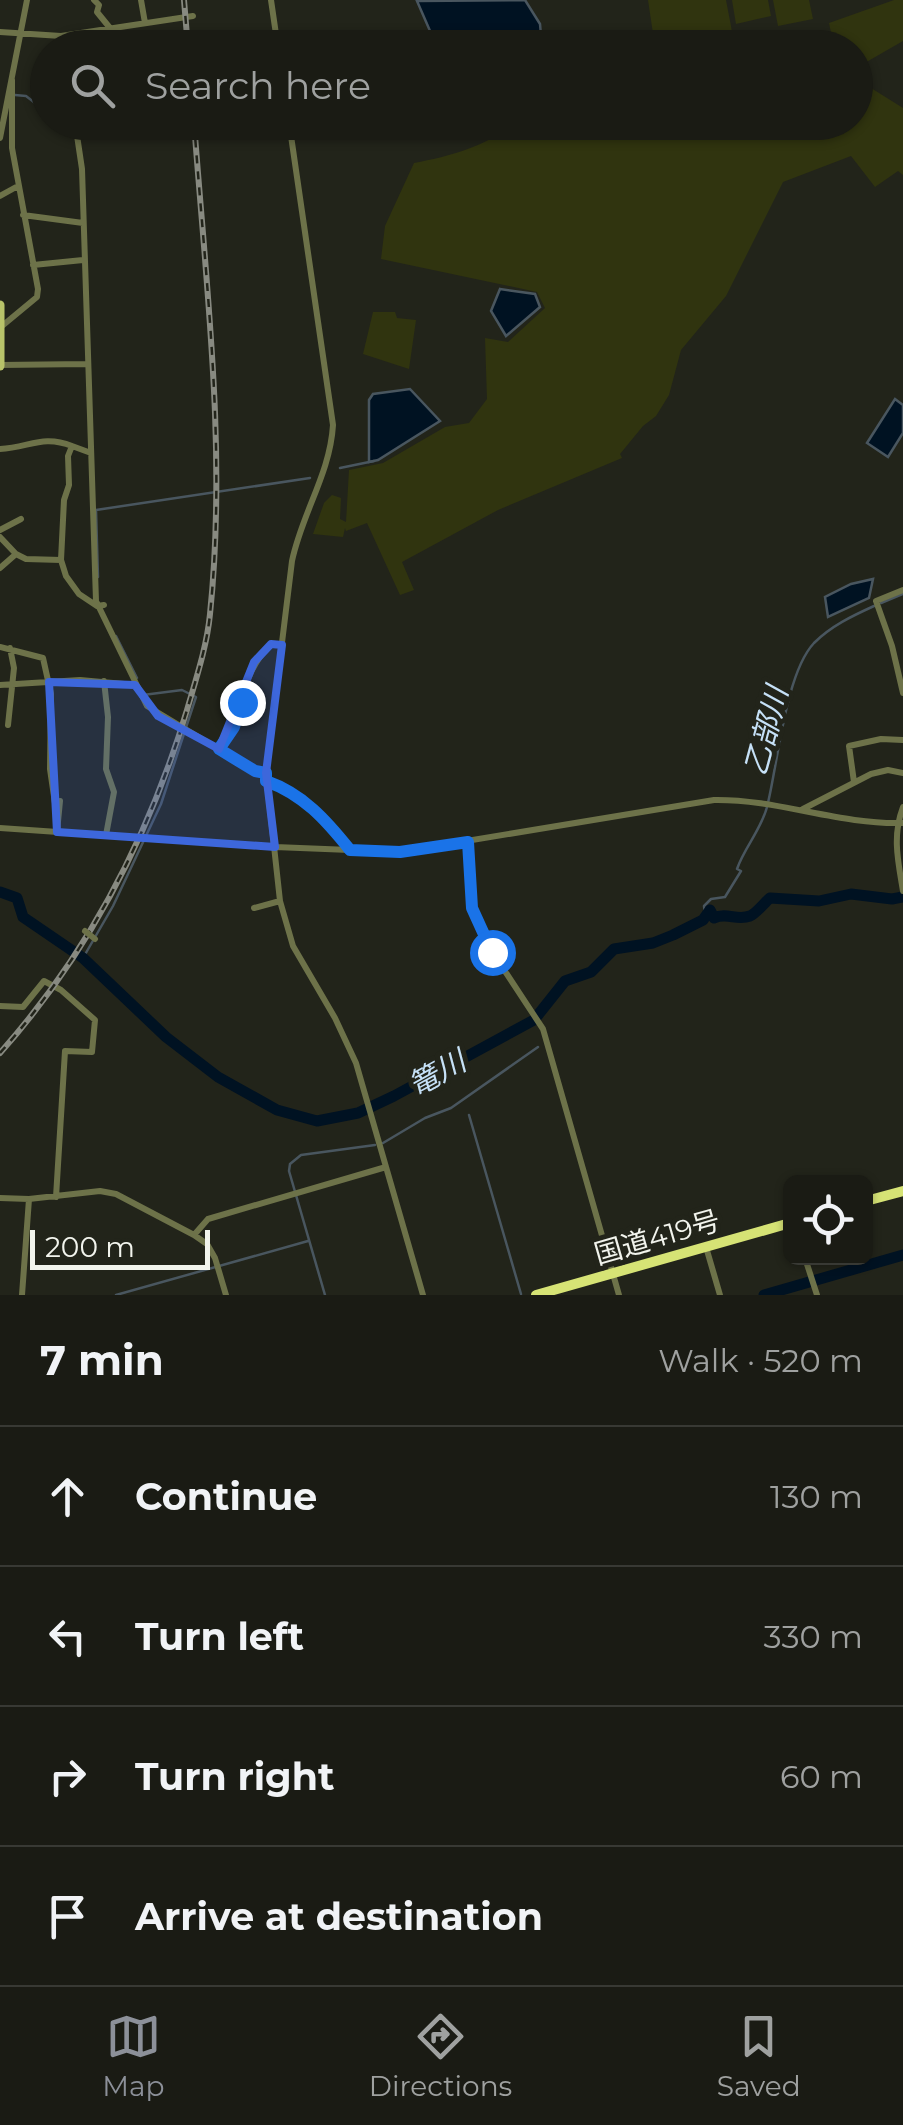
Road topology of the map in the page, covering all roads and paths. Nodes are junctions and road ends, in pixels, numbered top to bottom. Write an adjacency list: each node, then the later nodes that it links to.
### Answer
1 (27, 0): 11 (street)
2 (94, 0): 7 (street)
3 (141, 0): 6 (street)
4 (271, 0): 9 (street)
5 (193, 16): 6 (street)
6 (145, 23): 7 (street)
7 (110, 28): 8 (street)
8 (98, 30)
9 (275, 30)
10 (0, 32): 11 (street)
11 (20, 35): 12 (street); 13 (street)
12 (30, 35)
13 (10, 98): 14 (street); 17 (street)
14 (0, 138)
15 (77, 140): 20 (street)
16 (292, 140): 37 (street)
17 (18, 186): 18 (street); 19 (street)
18 (0, 196)
19 (22, 216): 20 (street); 22 (street)
20 (83, 223): 21 (street)
21 (84, 260): 22 (street); 25 (street)
22 (32, 265): 24 (street)
23 (0, 305): 24 (main road)
24 (2, 326): 26 (main road)
25 (87, 364): 26 (street); 29 (street)
26 (0, 365)
27 (72, 446): 28 (street); 29 (street); 33 (street)
28 (0, 449)
29 (91, 453): 36 (street)
30 (21, 519): 31 (street)
31 (0, 534): 32 (street)
32 (16, 554): 33 (street); 34 (street)
33 (61, 560): 36 (street)
34 (0, 568)
35 (903, 590): 45 (street)
36 (100, 606): 44 (street)
37 (282, 644): 48 (street); 50 (street)
38 (0, 647): 39 (street)
39 (10, 648): 41 (street); 43 (street)
40 (104, 681): 41 (street); 44 (street); 59 (street)
41 (49, 682): 43 (street); 55 (street)
42 (0, 685): 43 (street)
43 (12, 685): 46 (street)
44 (135, 685): 48 (street)
45 (903, 693)
46 (8, 725)
47 (903, 740): 51 (street)
48 (219, 749): 50 (street)
49 (903, 773): 51 (street)
50 (266, 777): 61 (street); 62 (street)
51 (854, 782): 54 (street)
52 (60, 801): 55 (street)
53 (903, 807): 56 (street)
54 (802, 810): 56 (street); 60 (street)
55 (57, 817): 58 (street)
56 (900, 823): 63 (street)
57 (0, 828): 58 (street)
58 (57, 832): 59 (street)
59 (106, 836): 61 (street)
60 (468, 842): 62 (street); 79 (street)
61 (274, 847): 62 (street); 64 (street)
62 (350, 850)
63 (903, 891)
64 (280, 901): 65 (street); 69 (street)
65 (254, 908)
66 (85, 931): 67 (street, bridge)
67 (95, 940)
68 (0, 1006): 71 (street)
69 (386, 1167): 76 (street); 82 (street)
70 (903, 1191): 74 (highway)
71 (56, 1196): 73 (street); 76 (street)
72 (0, 1198): 73 (street)
73 (29, 1199): 80 (street)
74 (873, 1200)
75 (783, 1225): 77 (highway, 国道419号)
76 (194, 1235): 81 (street)
77 (706, 1247): 79 (highway, 国道419号); 85 (street)
78 (808, 1265): 86 (street)
79 (613, 1273): 83 (highway, 国道419号); 84 (street)
80 (22, 1295)
81 (226, 1295)
82 (423, 1295)
83 (536, 1295)
84 (619, 1295)
85 (720, 1295)
86 (818, 1295)

